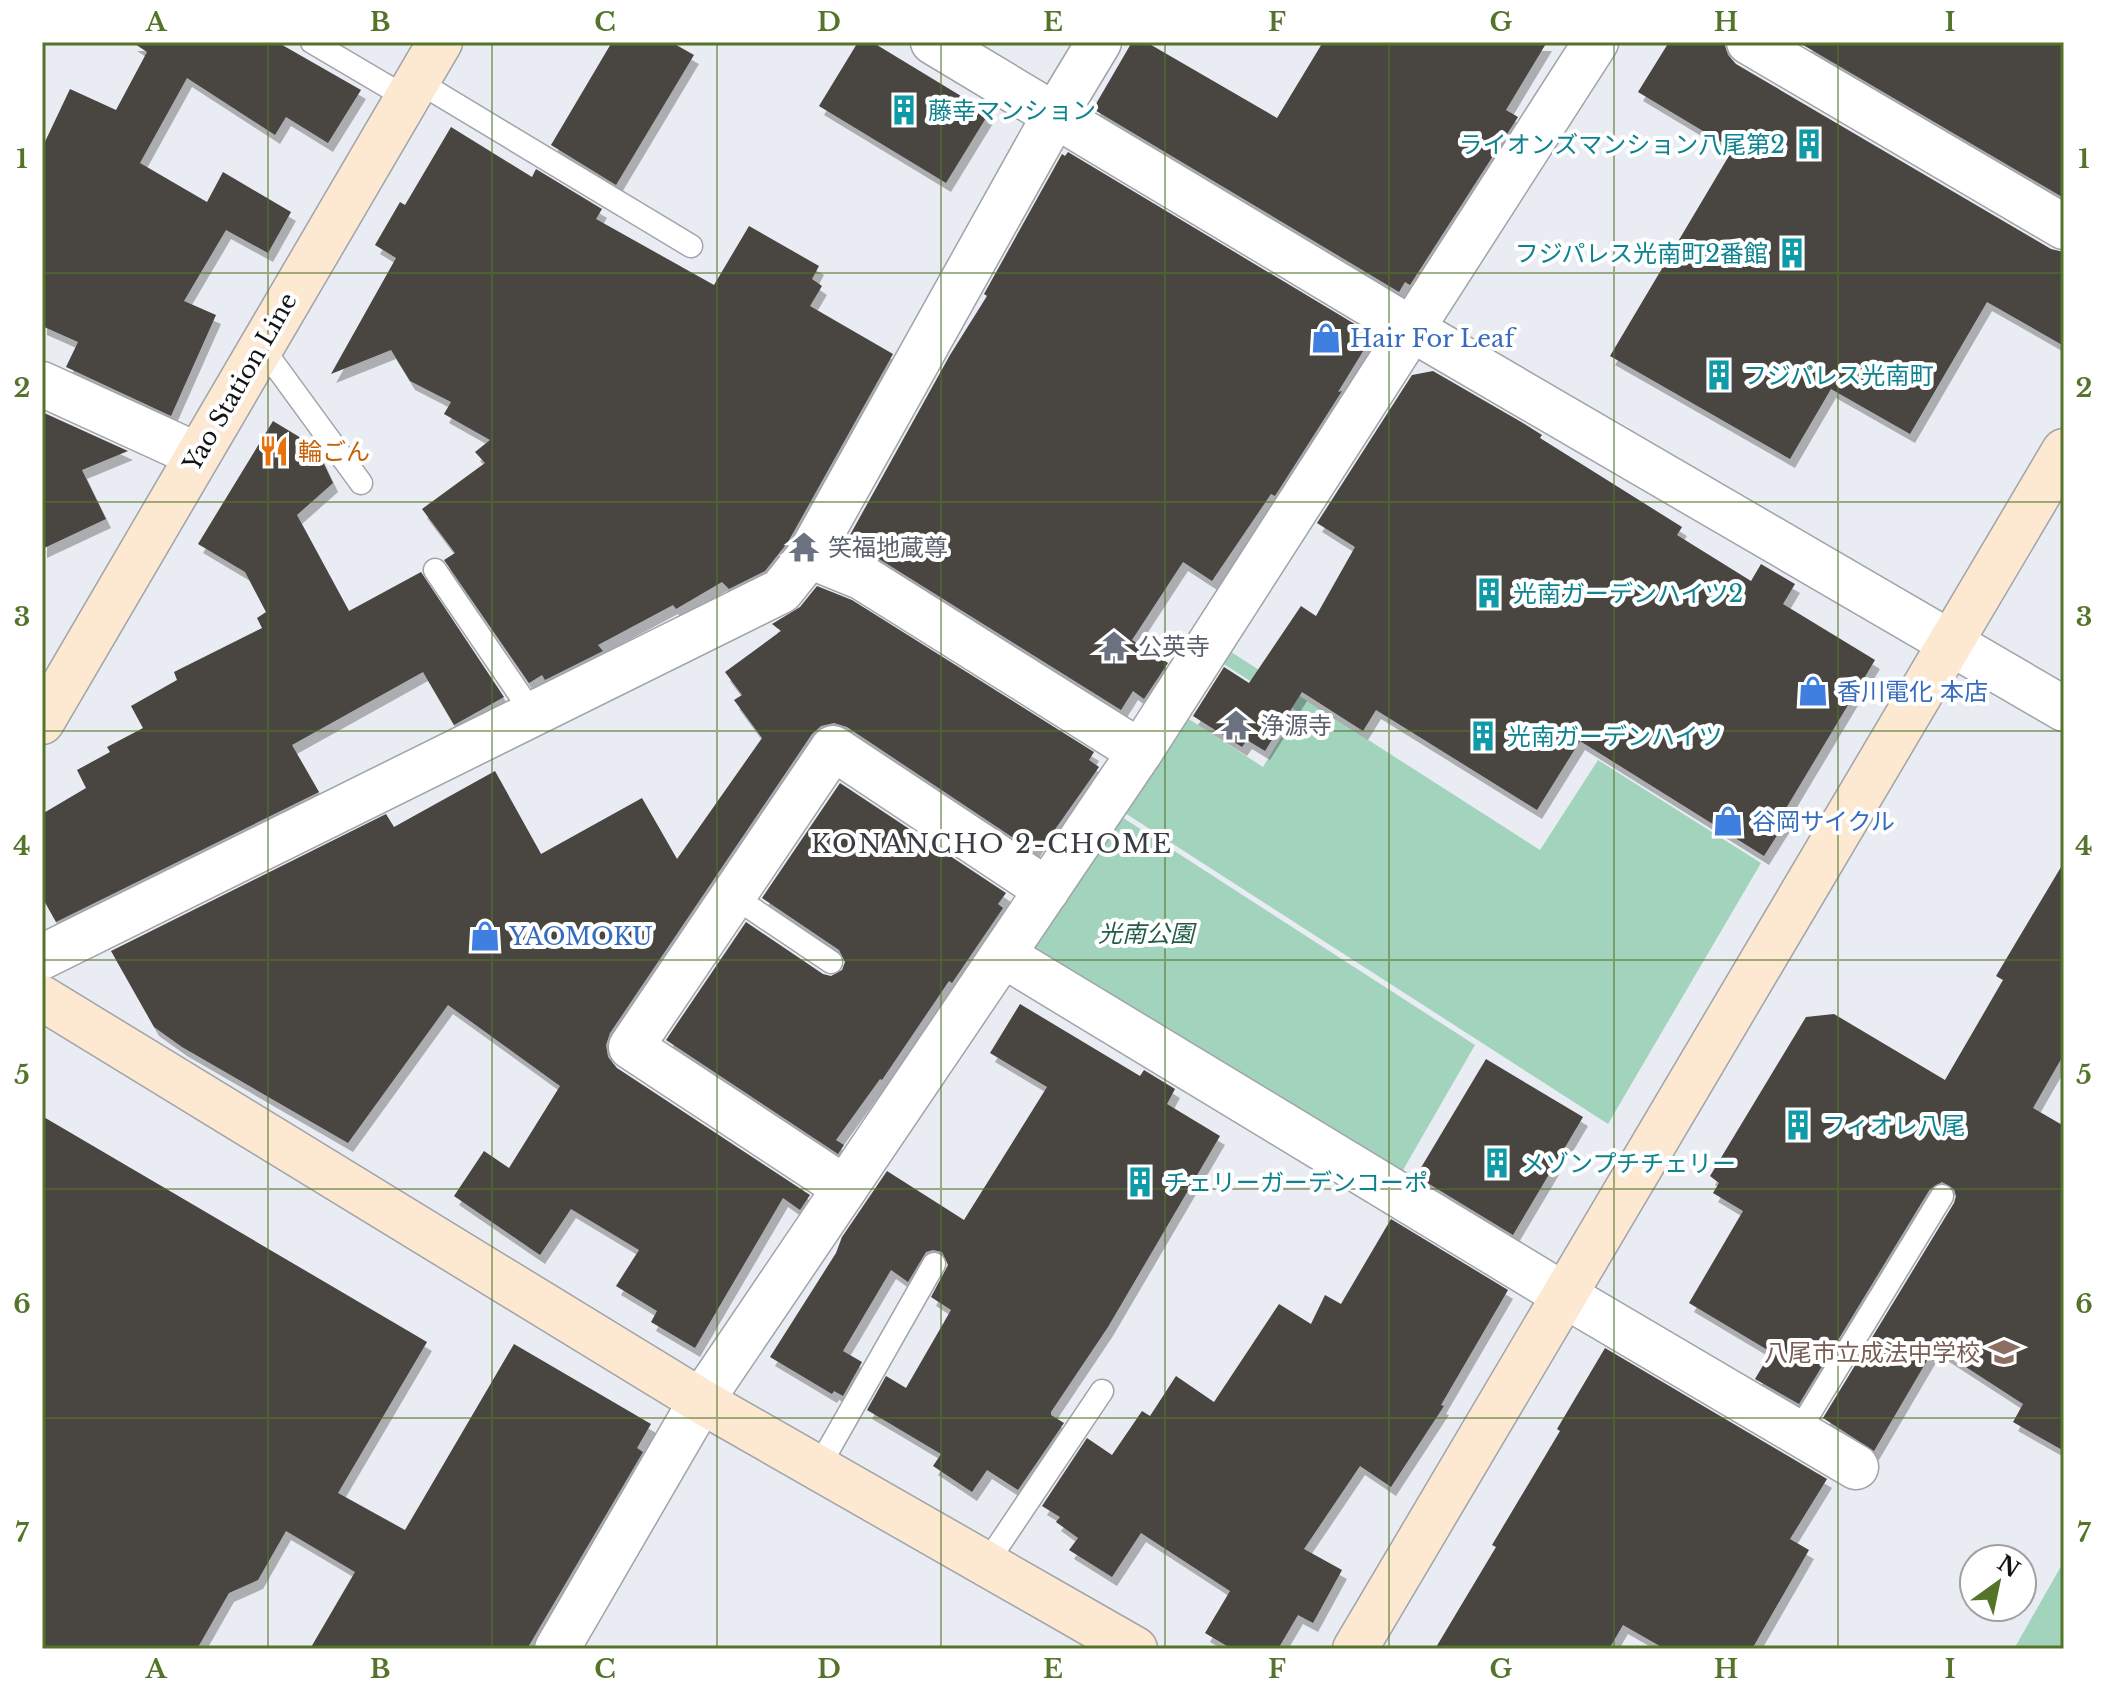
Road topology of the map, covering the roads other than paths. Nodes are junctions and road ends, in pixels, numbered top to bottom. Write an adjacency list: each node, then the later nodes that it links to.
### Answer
1 (312, 42): 7 (lane)
2 (440, 42): 7 (street, Yao Station Line)
3 (933, 42): 8 (street)
4 (1099, 42): 8 (street)
5 (1596, 42): 11 (street)
6 (1749, 42): 9 (street)
7 (412, 89): 10 (lane); 12 (street, Yao Station Line)
8 (1055, 115): 11 (street); 17 (street)
9 (2064, 227)
10 (691, 246)
11 (1413, 330): 19 (street); 23 (street)
12 (261, 346): 15 (street, Yao Station Line); 16 (lane)
13 (42, 384): 15 (street)
14 (2064, 451): 19 (street)
15 (197, 455): 22 (street, Yao Station Line)
16 (361, 483)
17 (809, 556): 21 (street); 23 (street)
18 (435, 570): 21 (lane)
19 (1949, 642): 20 (street); 33 (street)
20 (2064, 709)
21 (533, 714): 27 (street)
22 (42, 722)
23 (1140, 752): 24 (street)
24 (1047, 890): 25 (street); 26 (street)
25 (733, 896): 28 (lane); 30 (street)
26 (1003, 955): 30 (street); 33 (street)
27 (42, 957)
28 (831, 962)
29 (42, 998): 35 (street)
30 (845, 1188): 35 (street)
31 (1942, 1196): 36 (lane)
32 (934, 1264): 38 (lane)
33 (1564, 1295): 36 (street); 42 (street)
34 (1102, 1391): 39 (lane)
35 (701, 1401): 38 (street); 40 (street)
36 (1798, 1432): 37 (street)
37 (1856, 1467)
38 (818, 1468): 39 (street)
39 (986, 1564): 41 (street)
40 (557, 1649)
41 (1135, 1649)
42 (1355, 1649)

